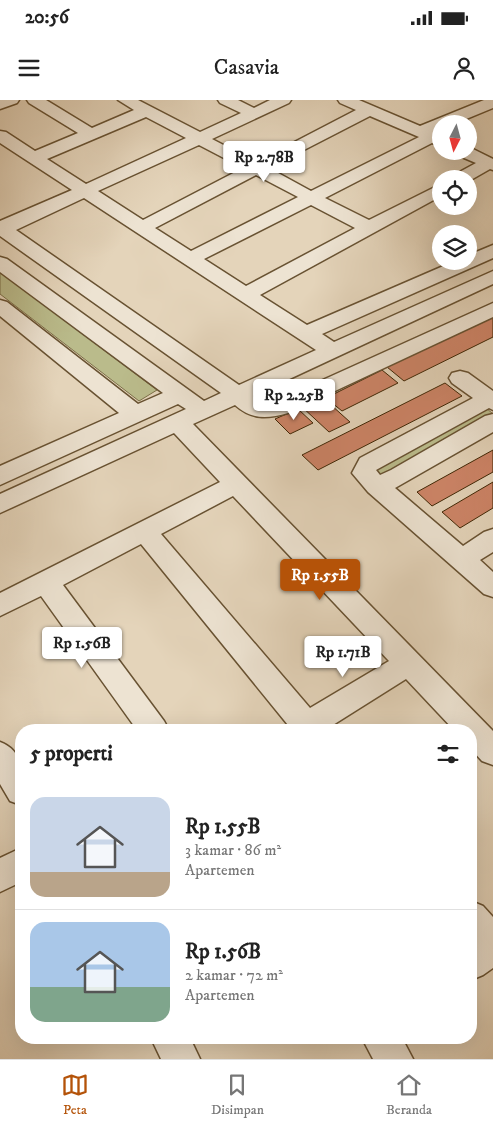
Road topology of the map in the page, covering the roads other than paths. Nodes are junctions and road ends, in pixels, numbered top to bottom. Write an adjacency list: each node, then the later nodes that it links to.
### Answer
1 (11, 100): 8 (street)
2 (35, 100): 14 (street)
3 (126, 100): 11 (street)
4 (226, 100): 13 (street)
5 (283, 100): 13 (street)
6 (346, 100): 10 (street)
7 (493, 102): 12 (street)
8 (0, 104)
9 (452, 104): 12 (street)
10 (369, 110): 16 (street); 20 (street)
11 (146, 111): 14 (street); 17 (street)
12 (469, 111): 16 (street)
13 (254, 114): 17 (street)
14 (90, 134): 18 (street)
15 (0, 136): 18 (street)
16 (431, 137): 24 (street)
17 (198, 140): 20 (street); 22 (street)
18 (34, 158): 22 (street)
19 (488, 160): 21 (street)
20 (256, 169): 24 (street); 25 (street)
21 (473, 170)
22 (86, 190): 25 (street); 27 (street)
23 (432, 194): 26 (street)
24 (310, 197): 26 (street); 29 (street)
25 (143, 227): 29 (street)
26 (369, 228): 34 (street)
27 (1, 229): 41 (street)
28 (493, 251): 31 (street)
29 (191, 258): 34 (street)
30 (0, 263): 40 (street)
31 (445, 272): 33 (street); 37 (street)
32 (492, 278): 33 (street)
33 (468, 288): 38 (street)
34 (246, 294): 37 (street)
35 (0, 306): 44 (street)
36 (493, 309): 41 (street)
37 (306, 333): 38 (street)
38 (334, 351): 41 (street)
39 (460, 378): 42 (street)
40 (180, 394): 43 (street); 44 (street)
41 (238, 395): 43 (street)
42 (492, 408): 51 (street)
43 (203, 411): 45 (street)
44 (135, 414): 46 (street)
45 (178, 423): 47 (street); 48 (street)
46 (0, 476)
47 (236, 484): 49 (street); 55 (street)
48 (0, 504)
49 (144, 531): 52 (street); 57 (street)
50 (493, 539): 51 (street)
51 (463, 558): 53 (street)
52 (46, 582): 54 (street); 56 (street)
53 (493, 587)
54 (0, 605)
55 (409, 663): 58 (street); 59 (street)
56 (150, 724)
57 (302, 724)
58 (314, 724)
59 (467, 724)
60 (477, 734): 61 (street)
61 (493, 751)
62 (0, 756): 63 (street)
63 (15, 781)
64 (15, 867): 65 (street)
65 (0, 876)
66 (477, 925): 67 (street)
67 (493, 945): 68 (street)
68 (477, 958)
69 (173, 1044): 71 (street)
70 (384, 1044): 72 (street)
71 (182, 1059)
72 (395, 1059)

